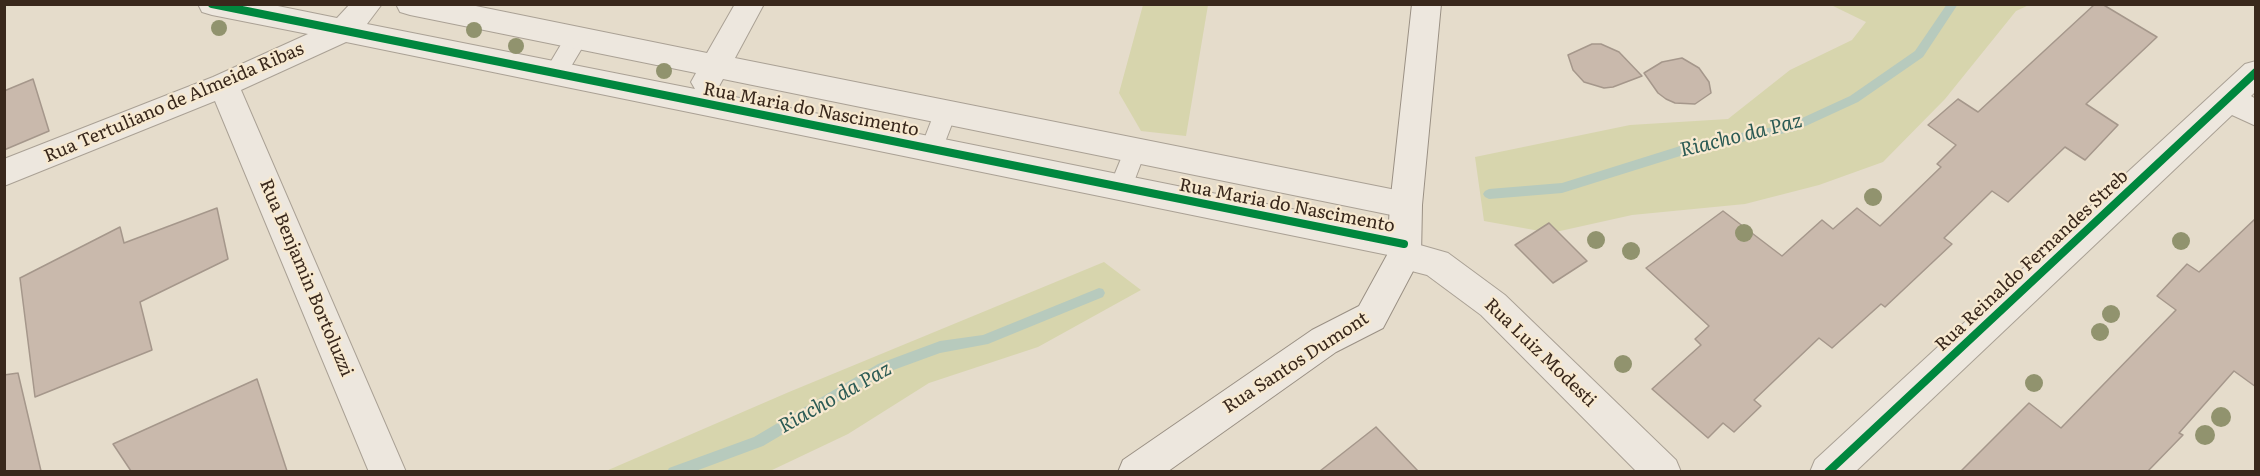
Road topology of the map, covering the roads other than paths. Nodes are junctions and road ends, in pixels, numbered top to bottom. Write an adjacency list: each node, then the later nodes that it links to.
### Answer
1 (212, 4): 6 (street, Rua Maria do Nascimento)
2 (368, 4): 6 (street, Rua Tertuliano de Almeida Ribas)
3 (410, 4): 7 (street, Rua Maria do Nascimento)
4 (750, 4): 8 (street)
5 (1427, 4): 19 (street, Rua Santos Dumont)
6 (344, 31): 10 (street, Rua Maria do Nascimento); 11 (street, Rua Tertuliano de Almeida Ribas)
7 (577, 37): 8 (street, Rua Maria do Nascimento); 10 (lane)
8 (717, 65): 12 (street); 14 (street, Rua Maria do Nascimento)
9 (2256, 72): 13 (street, Rua Reinaldo Fernandes Streb)
10 (555, 74): 12 (street, Rua Maria do Nascimento)
11 (224, 85): 17 (street, Rua Tertuliano de Almeida Ribas); 21 (street, Rua Benjamin Bortoluzzi)
12 (695, 102): 15 (street, Rua Maria do Nascimento)
13 (2243, 106): 24 (street, Rua Reinaldo Fernandes Streb)
14 (946, 111): 15 (lane); 16 (street, Rua Maria do Nascimento)
15 (931, 150): 18 (street, Rua Maria do Nascimento)
16 (1135, 150): 18 (lane); 19 (street, Rua Maria do Nascimento)
17 (4, 173)
18 (1121, 188): 20 (street, Rua Maria do Nascimento)
19 (1406, 205): 20 (street, Rua Santos Dumont)
20 (1404, 250): 22 (street, Rua Santos Dumont); 23 (street, Rua Luiz Modesti)
21 (388, 471)
22 (1136, 471)
23 (1663, 471)
24 (1828, 471)

